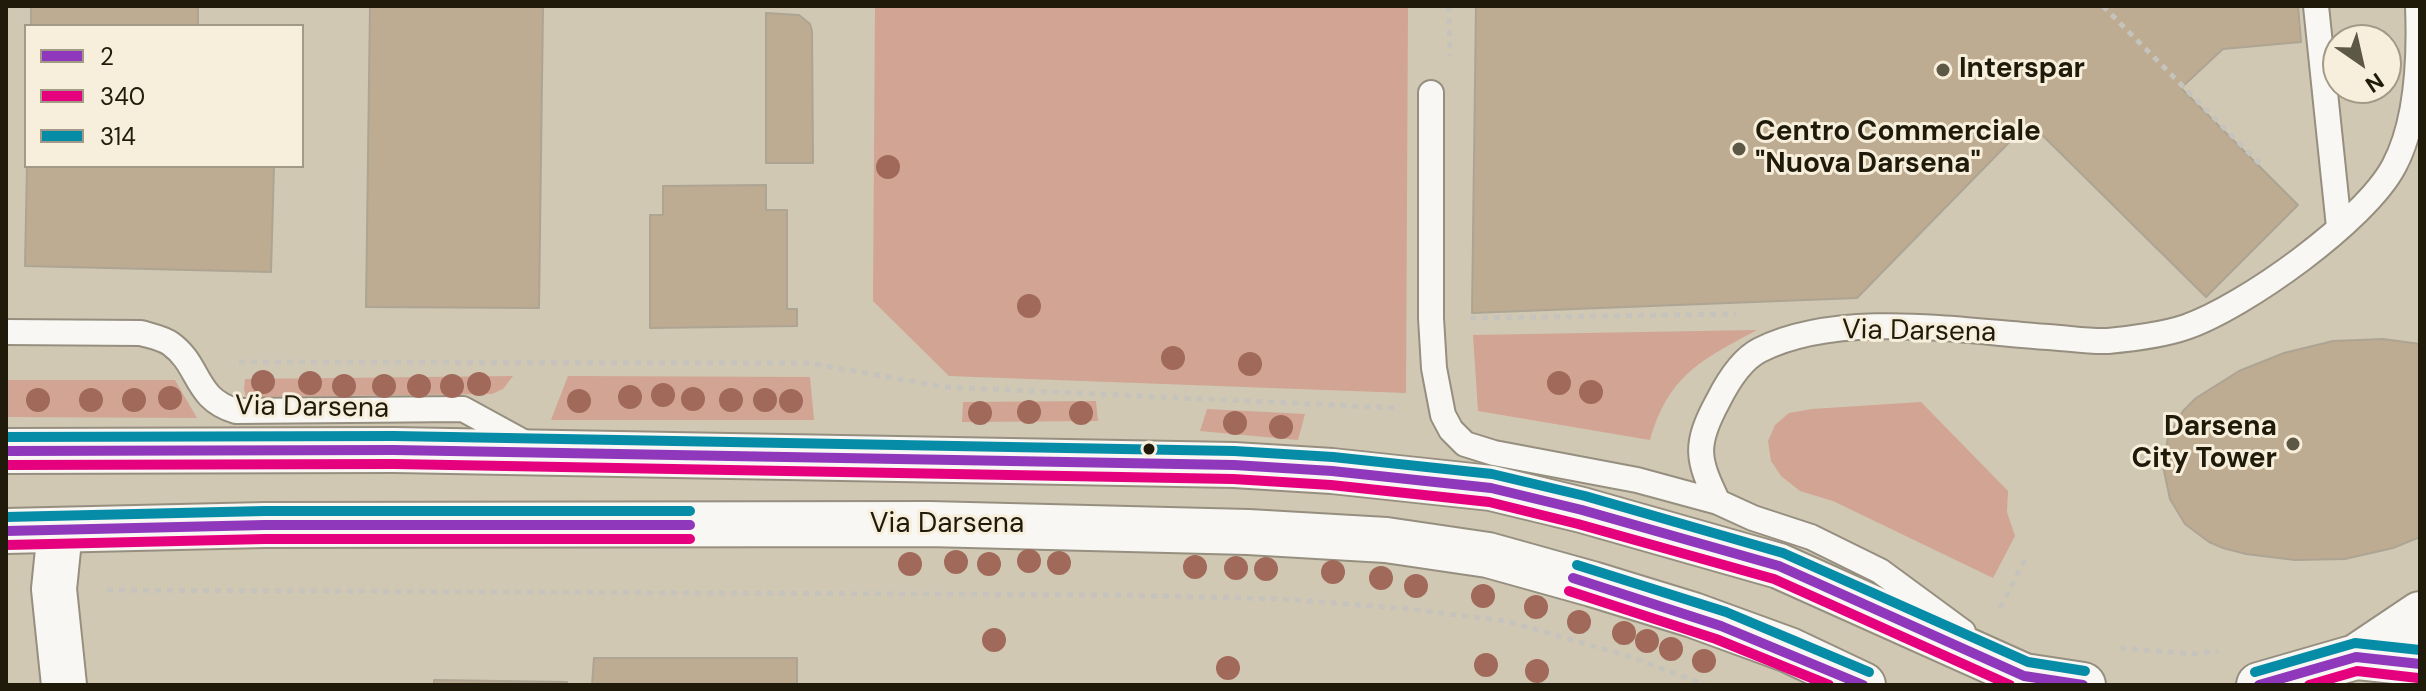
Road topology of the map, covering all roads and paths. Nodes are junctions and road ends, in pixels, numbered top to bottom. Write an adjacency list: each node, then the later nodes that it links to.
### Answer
1 (1449, 6): 5 (path)
2 (2103, 6): 7 (path)
3 (2316, 6): 8 (lane)
4 (2418, 6): 8 (lane, Via Darsena)
5 (1450, 68)
6 (1431, 93): 14 (lane)
7 (2261, 165)
8 (2339, 227): 14 (lane, Via Darsena)
9 (1742, 314): 10 (path)
10 (1455, 318)
11 (6, 332): 13 (lane, Via Darsena)
12 (6, 451): 13 (main road, Via Darsena)
13 (543, 453): 23 (main road, Via Darsena)
14 (1718, 502): 23 (lane, Via Darsena)
15 (60, 530): 16 (main road, Via Darsena); 18 (main road); 27 (main road, Via Darsena)
16 (6, 531)
17 (2027, 555): 20 (path)
18 (54, 589): 25 (main road); 26 (path)
19 (2420, 614): 21 (main road)
20 (1996, 615)
21 (2356, 657): 22 (main road); 24 (main road)
22 (2420, 664)
23 (2024, 676): 28 (main road, Via Darsena)
24 (2298, 677): 29 (main road)
25 (64, 685)
26 (1706, 685)
27 (1863, 685)
28 (2083, 685)
29 (2259, 685)

